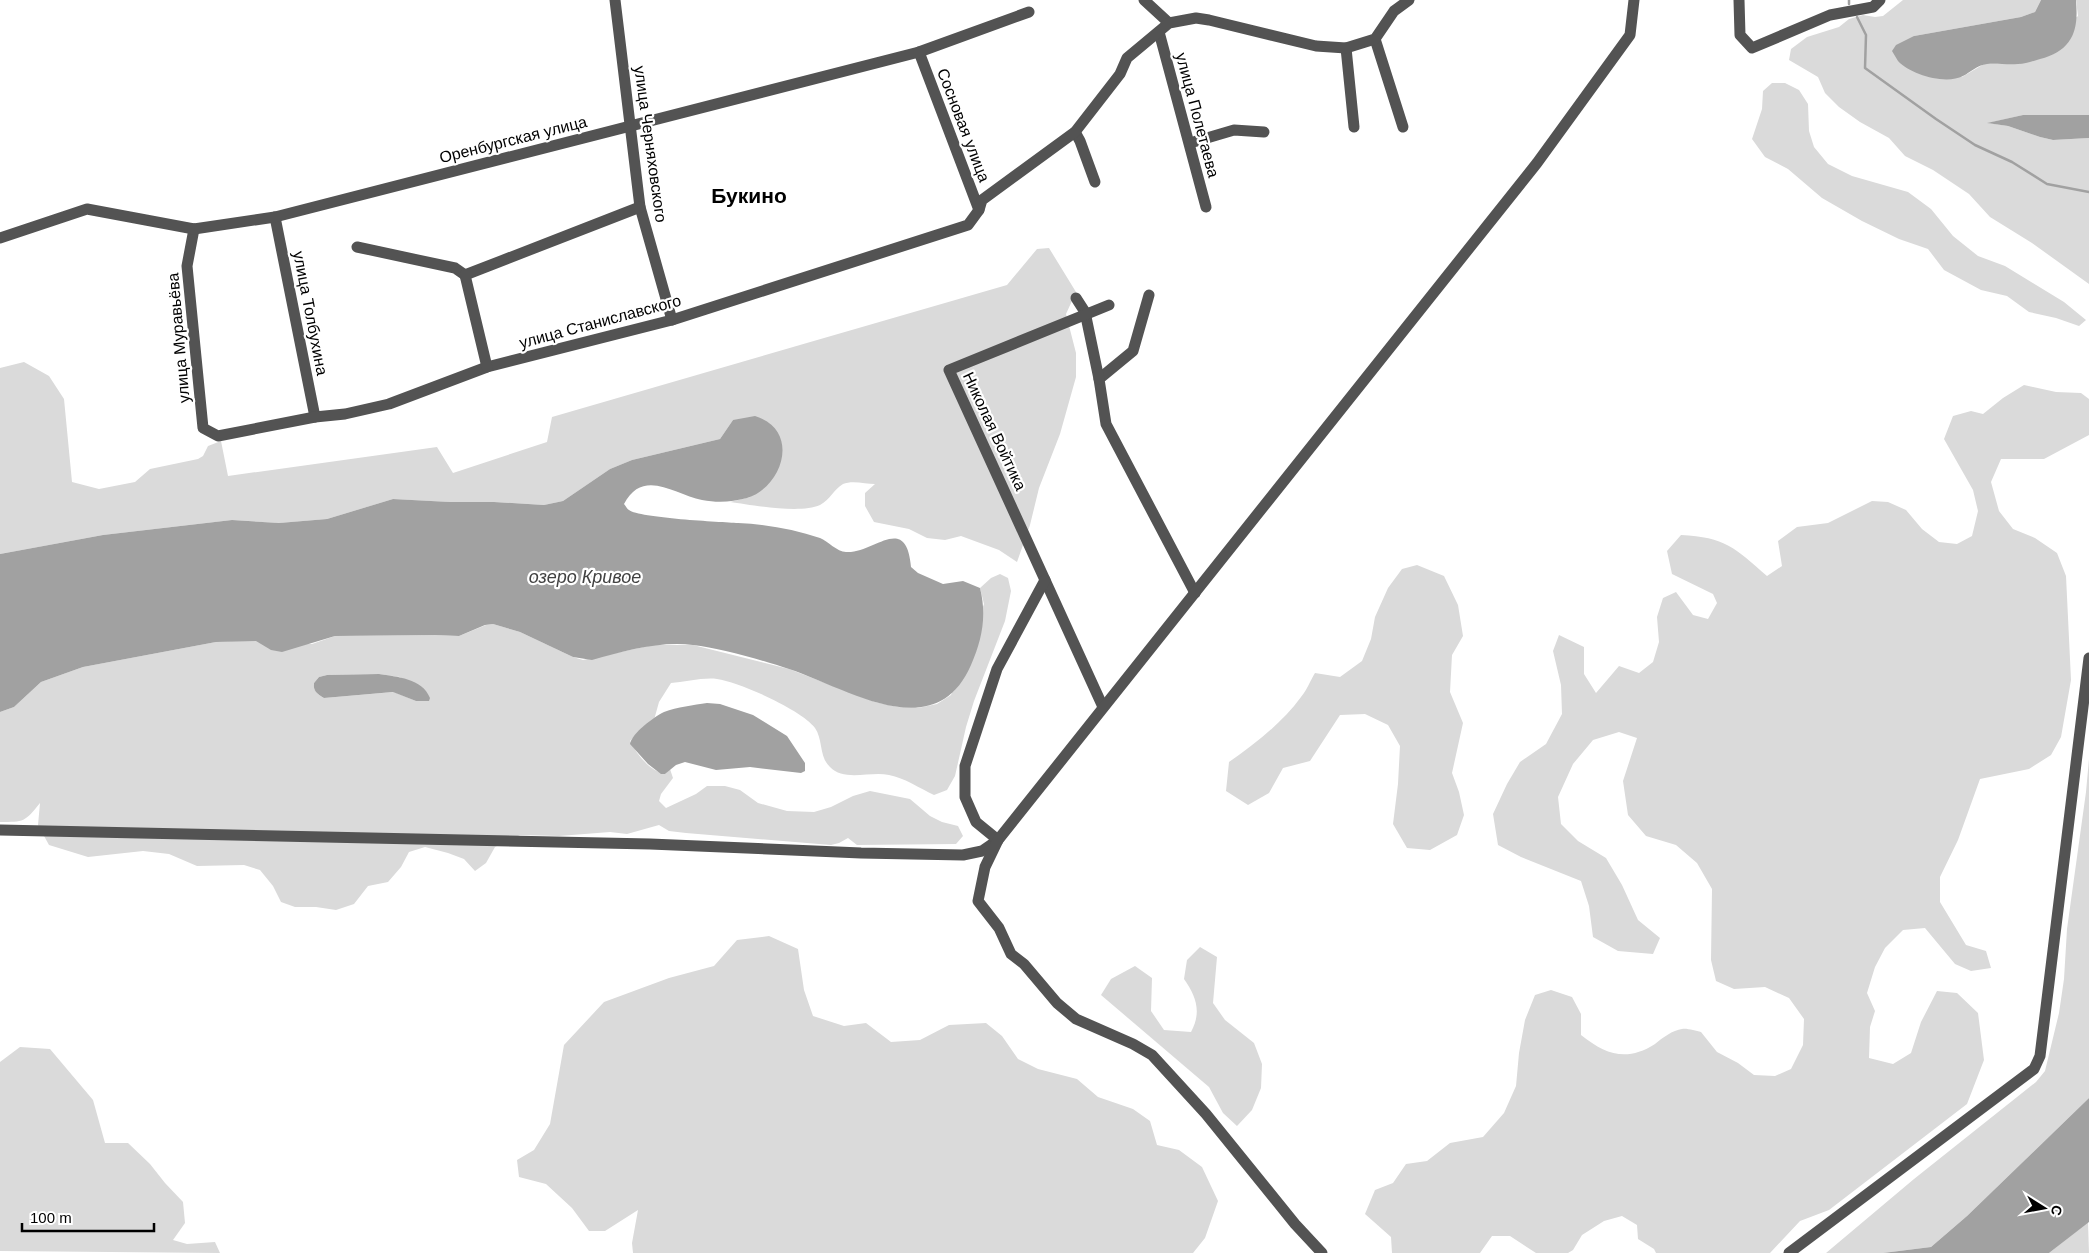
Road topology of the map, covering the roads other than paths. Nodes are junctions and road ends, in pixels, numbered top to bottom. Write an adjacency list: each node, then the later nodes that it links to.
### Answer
1 (615, 0): 13 (street, улица Черняховского)
2 (1144, 0): 8 (street)
3 (1409, 0): 10 (street)
4 (1634, 0): 38 (street)
5 (1739, 0): 6 (street)
6 (1880, 0)
7 (1029, 12): 12 (street, Оренбургская улица)
8 (1169, 23): 9 (street); 11 (street)
9 (1159, 32): 16 (street); 18 (street, улица Полетаева)
10 (1375, 39): 11 (street); 15 (street)
11 (1346, 48): 14 (street)
12 (919, 52): 13 (street, Оренбургская улица); 22 (street, Сосновая улица)
13 (630, 126): 20 (street, улица Черняховского); 23 (street, Оренбургская улица)
14 (1354, 127)
15 (1402, 127)
16 (1075, 132): 19 (street); 22 (street)
17 (1264, 132): 18 (street)
18 (1190, 143): 21 (street, улица Полетаева)
19 (1095, 182)
20 (640, 207): 27 (street); 32 (street, улица Черняховского)
21 (1206, 207)
22 (979, 210): 32 (street, улица Станиславского)
23 (275, 217): 24 (street, Оренбургская улица); 35 (street, улица Толбухина)
24 (194, 229): 25 (street, Оренбургская улица); 36 (street, улица Муравьёва)
25 (0, 238)
26 (356, 247): 27 (street)
27 (465, 275): 33 (street)
28 (1149, 295): 34 (street)
29 (1076, 298): 31 (street)
30 (1109, 305): 31 (street, Николая Войтика)
31 (1086, 315): 34 (street); 37 (street, Николая Войтика)
32 (672, 320): 33 (street, улица Станиславского)
33 (487, 367): 35 (street, улица Станиславского)
34 (1099, 379): 38 (street)
35 (315, 417): 36 (street, улица Станиславского)
36 (218, 436)
37 (1046, 580): 40 (street); 42 (street)
38 (1195, 593): 40 (street)
39 (2089, 658): 44 (street)
40 (1104, 708): 42 (street)
41 (0, 830): 42 (street)
42 (998, 840): 43 (street)
43 (1322, 1253)
44 (1790, 1253)

